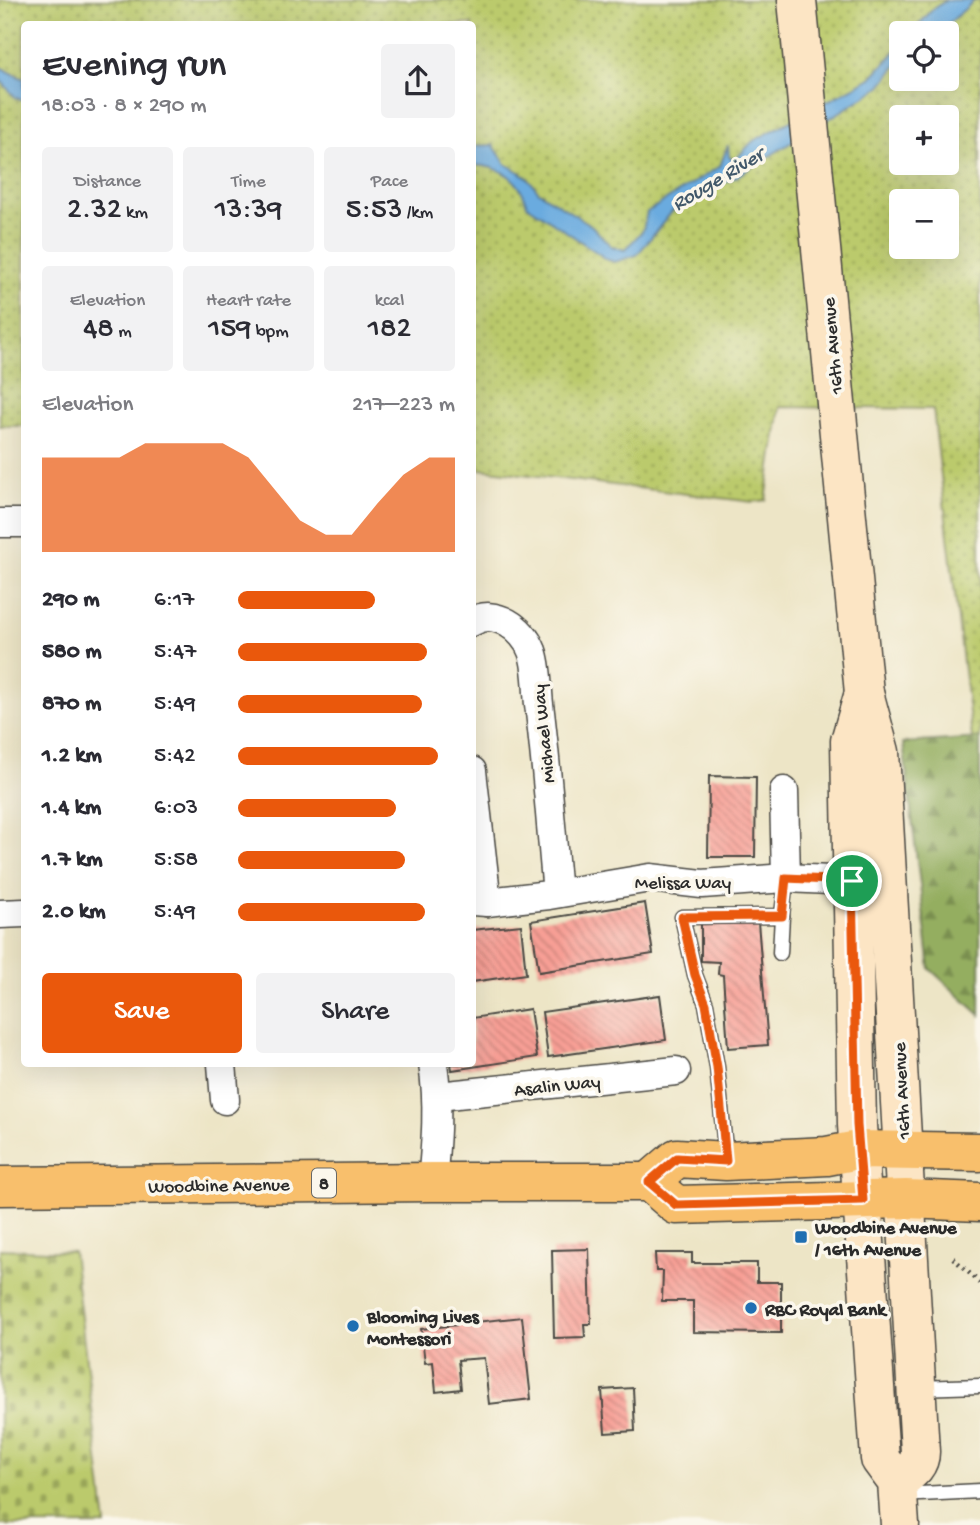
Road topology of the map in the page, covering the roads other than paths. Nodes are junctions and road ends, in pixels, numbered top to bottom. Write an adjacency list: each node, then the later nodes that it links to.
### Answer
1 (797, 0): 5 (main road, 16th Avenue)
2 (0, 523): 3 (street)
3 (21, 523)
4 (476, 620): 10 (street, Michael Way)
5 (864, 693): 9 (main road, 16th Avenue); 21 (main road, 16th Avenue)
6 (784, 791): 8 (street)
7 (476, 836): 11 (street)
8 (786, 878): 9 (street, Melissa Way); 10 (street, Melissa Way); 14 (lane)
9 (852, 881): 22 (main road, 16th Avenue)
10 (556, 893): 11 (street, Melissa Way)
11 (480, 902)
12 (21, 913): 13 (street)
13 (0, 914)
14 (782, 916): 15 (lane); 24 (lane)
15 (780, 953)
16 (222, 1067): 20 (street)
17 (433, 1067): 19 (street)
18 (676, 1071): 19 (street, Asalin Way)
19 (438, 1096): 25 (street)
20 (225, 1100)
21 (904, 1149): 22 (main road); 23 (main road); 28 (main road, 16th Avenue)
22 (858, 1150): 24 (main road); 29 (main road, 16th Avenue)
23 (980, 1152)
24 (726, 1161): 26 (main road)
25 (432, 1182): 26 (main road, Woodbine Avenue / 8); 27 (main road, Woodbine Avenue / 8)
26 (649, 1182): 29 (main road)
27 (0, 1186)
28 (906, 1199): 29 (main road); 30 (main road); 32 (main road, 16th Avenue)
29 (863, 1200): 34 (main road, 16th Avenue)
30 (980, 1202)
31 (980, 1386): 32 (lane)
32 (916, 1388): 34 (main road, 16th Avenue)
33 (980, 1491): 34 (lane)
34 (899, 1501)

